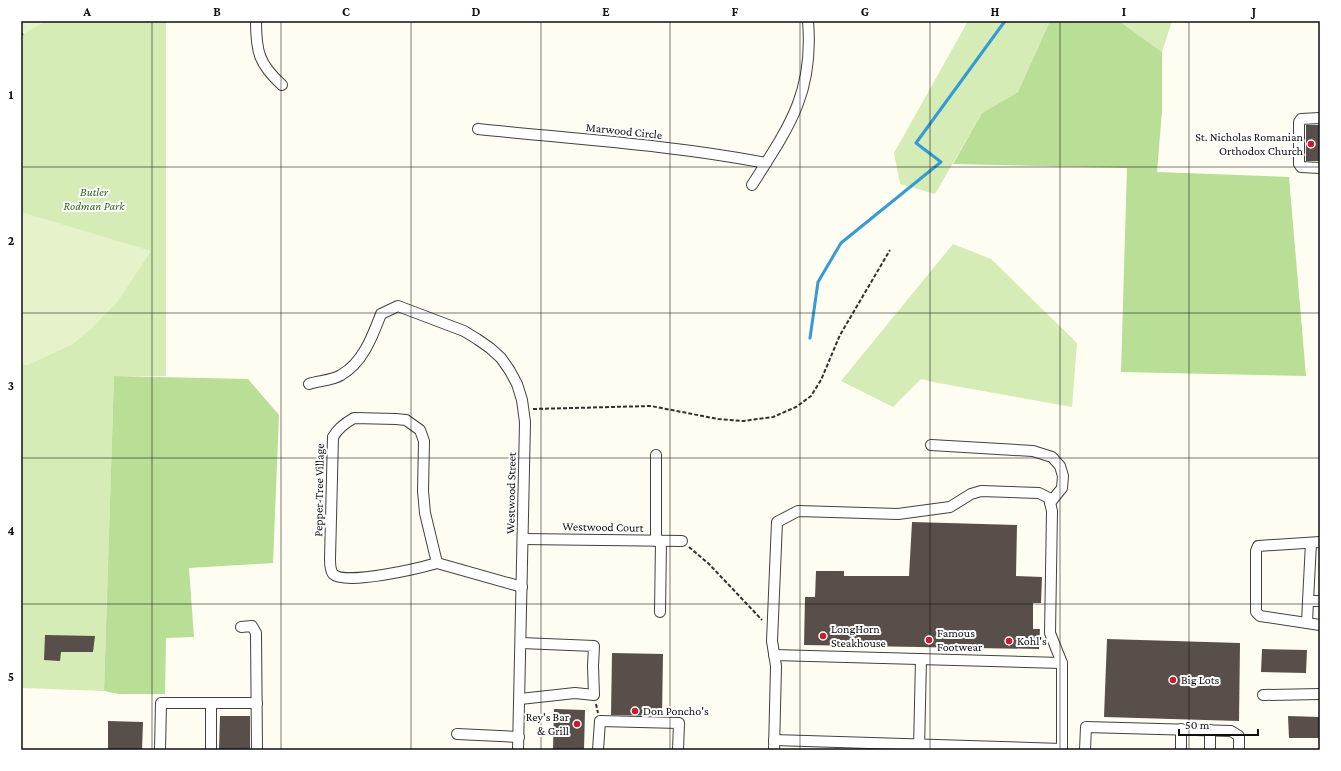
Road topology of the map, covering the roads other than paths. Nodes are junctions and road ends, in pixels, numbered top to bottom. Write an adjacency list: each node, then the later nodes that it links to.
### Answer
1 (256, 21): 3 (street)
2 (808, 21): 6 (street)
3 (282, 85)
4 (1320, 118): 7 (street)
5 (478, 129): 6 (street, Marwood Circle)
6 (766, 163): 8 (street)
7 (1320, 168)
8 (752, 185)
9 (309, 384): 13 (street, Westwood Street)
10 (930, 445): 12 (street)
11 (656, 455): 14 (street)
12 (1050, 503): 26 (street); 28 (street)
13 (523, 539): 14 (street, Westwood Court); 18 (street, Westwood Street)
14 (658, 541): 15 (street, Westwood Court); 21 (street)
15 (682, 541)
16 (1316, 543): 19 (street); 22 (street)
17 (437, 563): 17 (street, Pepper-Tree Village); 18 (street, Pepper-Tree Village)
18 (522, 586): 25 (street, Westwood Street)
19 (1308, 601): 20 (street); 22 (street)
20 (1320, 601)
21 (660, 612)
22 (1307, 623): 23 (street)
23 (1320, 625)
24 (241, 627): 33 (street)
25 (521, 643): 31 (street, Westwood Street); 31 (street)
26 (774, 655): 27 (street); 38 (street)
27 (921, 659): 28 (street); 39 (street)
28 (1062, 663): 40 (street)
29 (1320, 694): 30 (street)
30 (1263, 695)
31 (520, 699): 37 (street, Westwood Street)
32 (211, 703): 33 (street); 41 (street); 42 (street)
33 (257, 703): 43 (street)
34 (1181, 729): 35 (street); 47 (street); 48 (street)
35 (1210, 730): 49 (street); 50 (street)
36 (457, 734): 37 (street)
37 (519, 737): 44 (street, Westwood Street)
38 (774, 745): 39 (street)
39 (919, 747): 40 (street)
40 (1062, 749)
41 (160, 750)
42 (211, 750)
43 (257, 750)
44 (518, 750)
45 (598, 750): 46 (street)
46 (678, 750)
47 (1085, 750)
48 (1181, 750)
49 (1210, 750)
50 (1239, 750)

